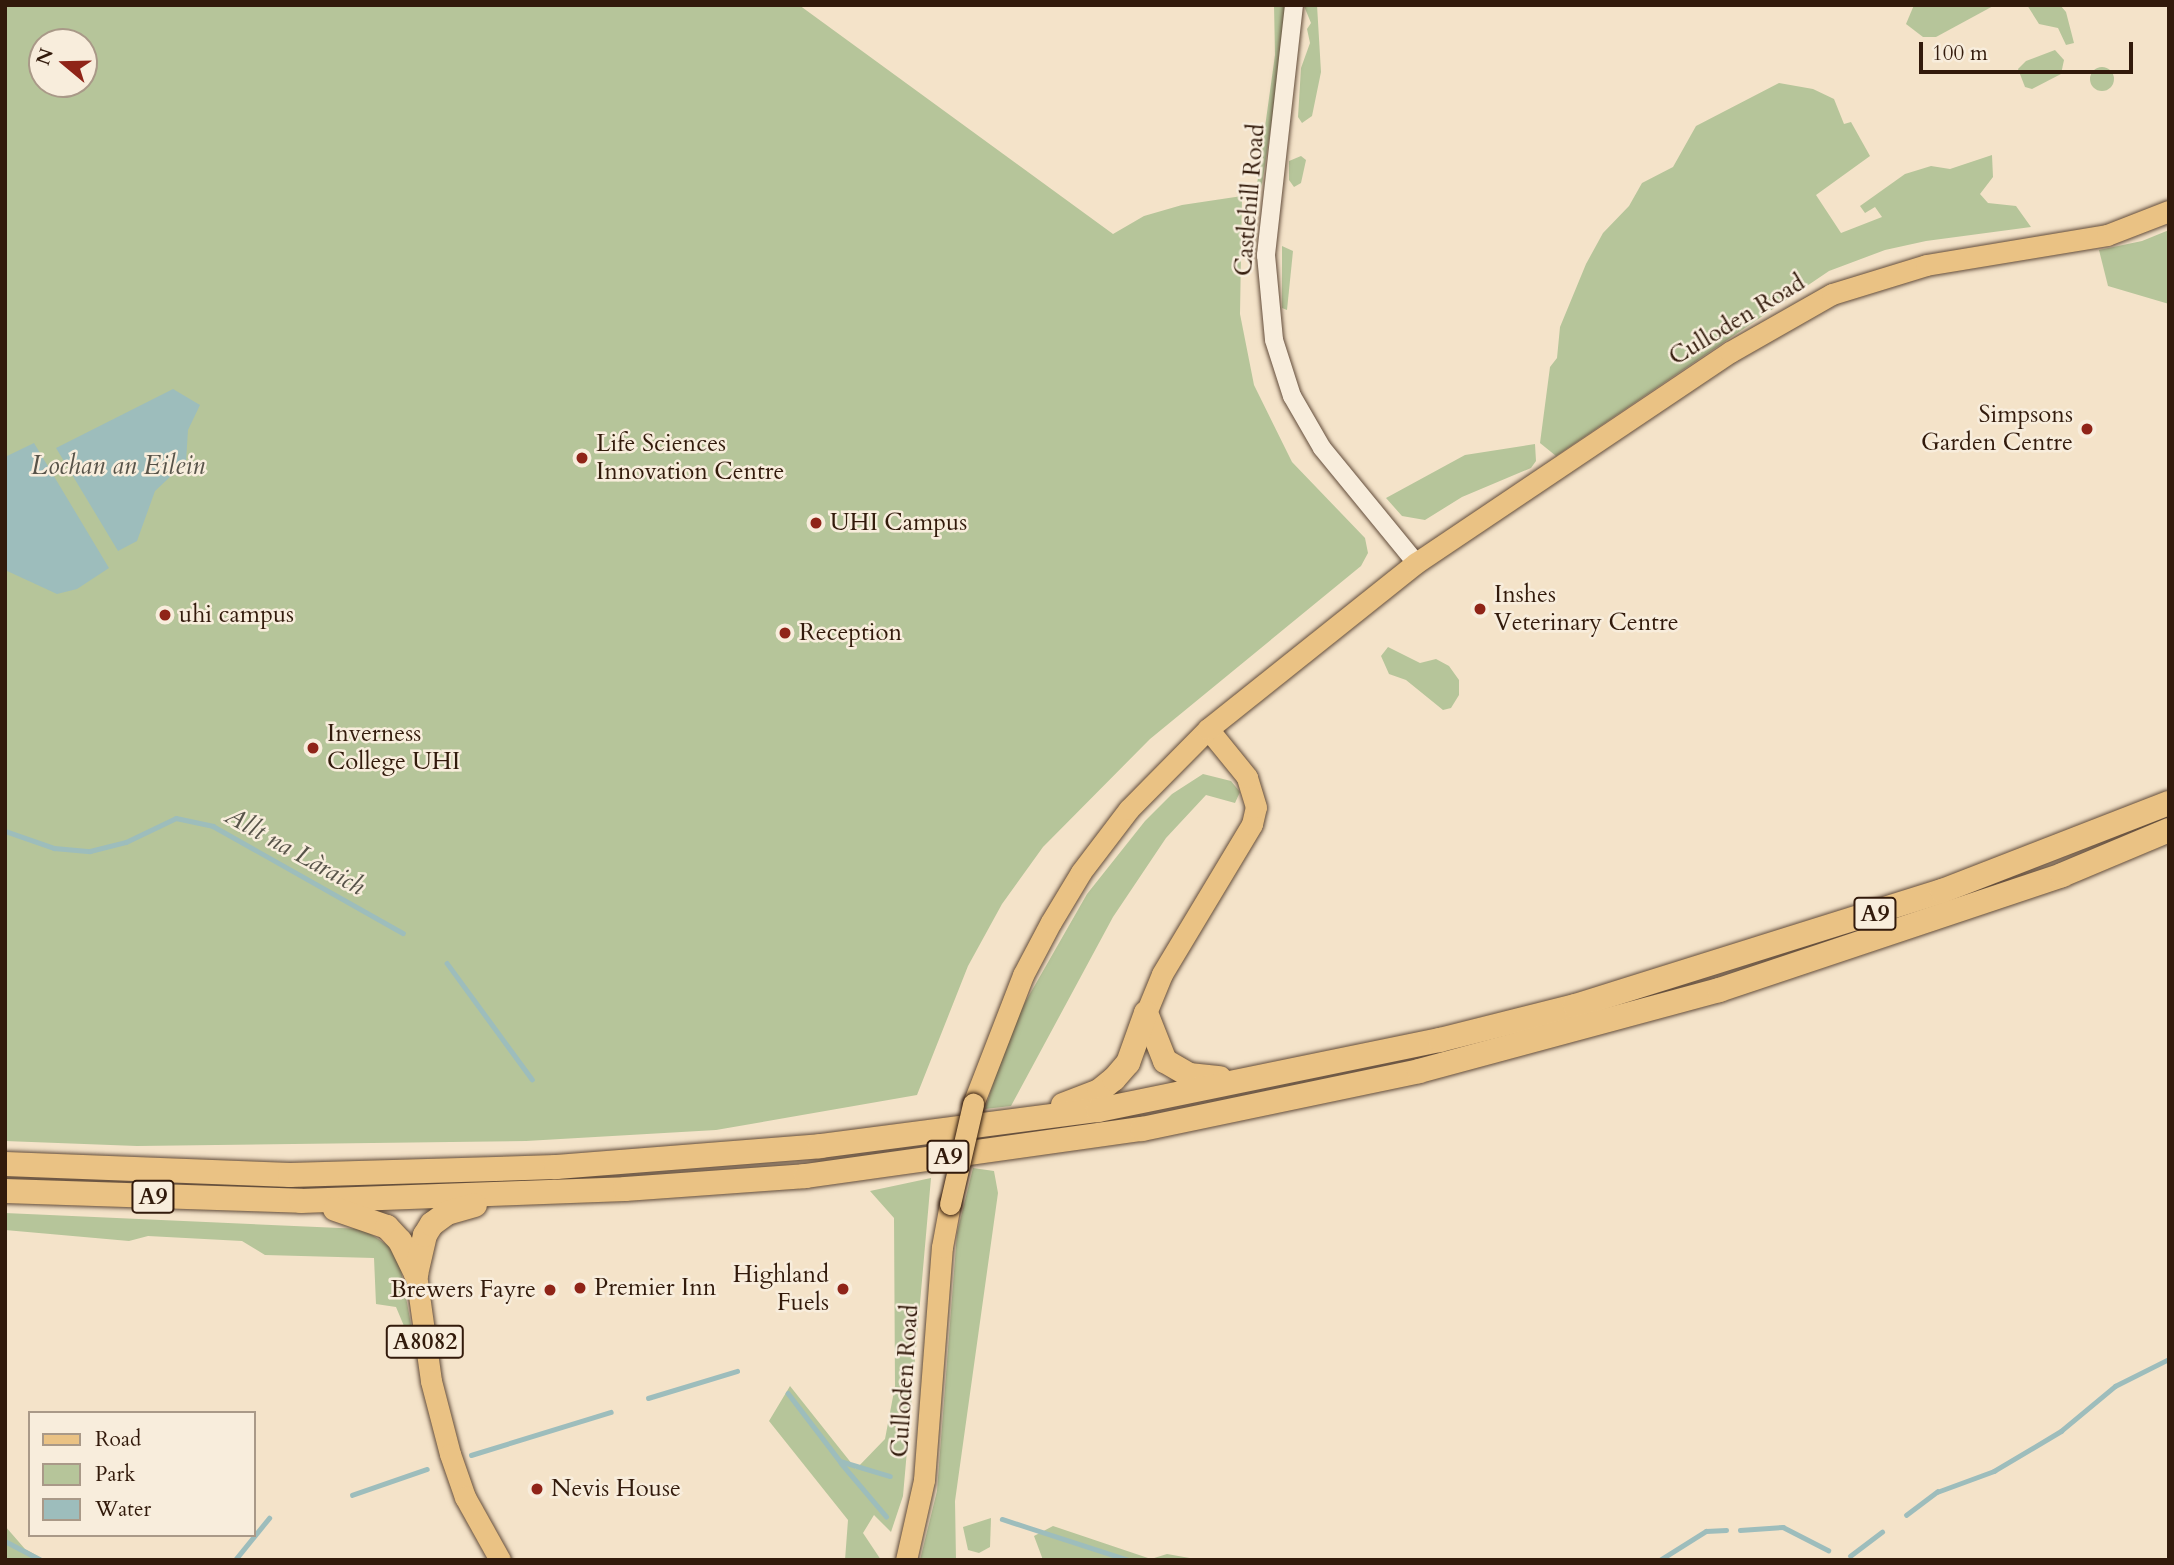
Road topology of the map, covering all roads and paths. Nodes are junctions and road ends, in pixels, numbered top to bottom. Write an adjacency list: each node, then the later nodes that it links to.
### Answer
1 (1294, 5): 3 (street, Castlehill Road)
2 (2169, 211): 3 (main road, Culloden Road)
3 (1416, 564): 4 (main road, Culloden Road)
4 (1208, 729): 7 (main road); 16 (main road, Culloden Road, bridge)
5 (2169, 803): 8 (highway, A9)
6 (2169, 830): 12 (highway, A9)
7 (1146, 1013): 8 (highway, A9); 9 (highway, A9)
8 (1262, 1078): 9 (highway, A9)
9 (1008, 1123): 10 (highway, A9)
10 (5, 1164)
11 (5, 1191): 13 (highway, A9)
12 (514, 1194): 13 (highway, A9); 14 (highway, A9)
13 (301, 1202): 14 (highway, A9)
14 (416, 1274): 15 (main road, A8082)
15 (500, 1560)
16 (906, 1560)

